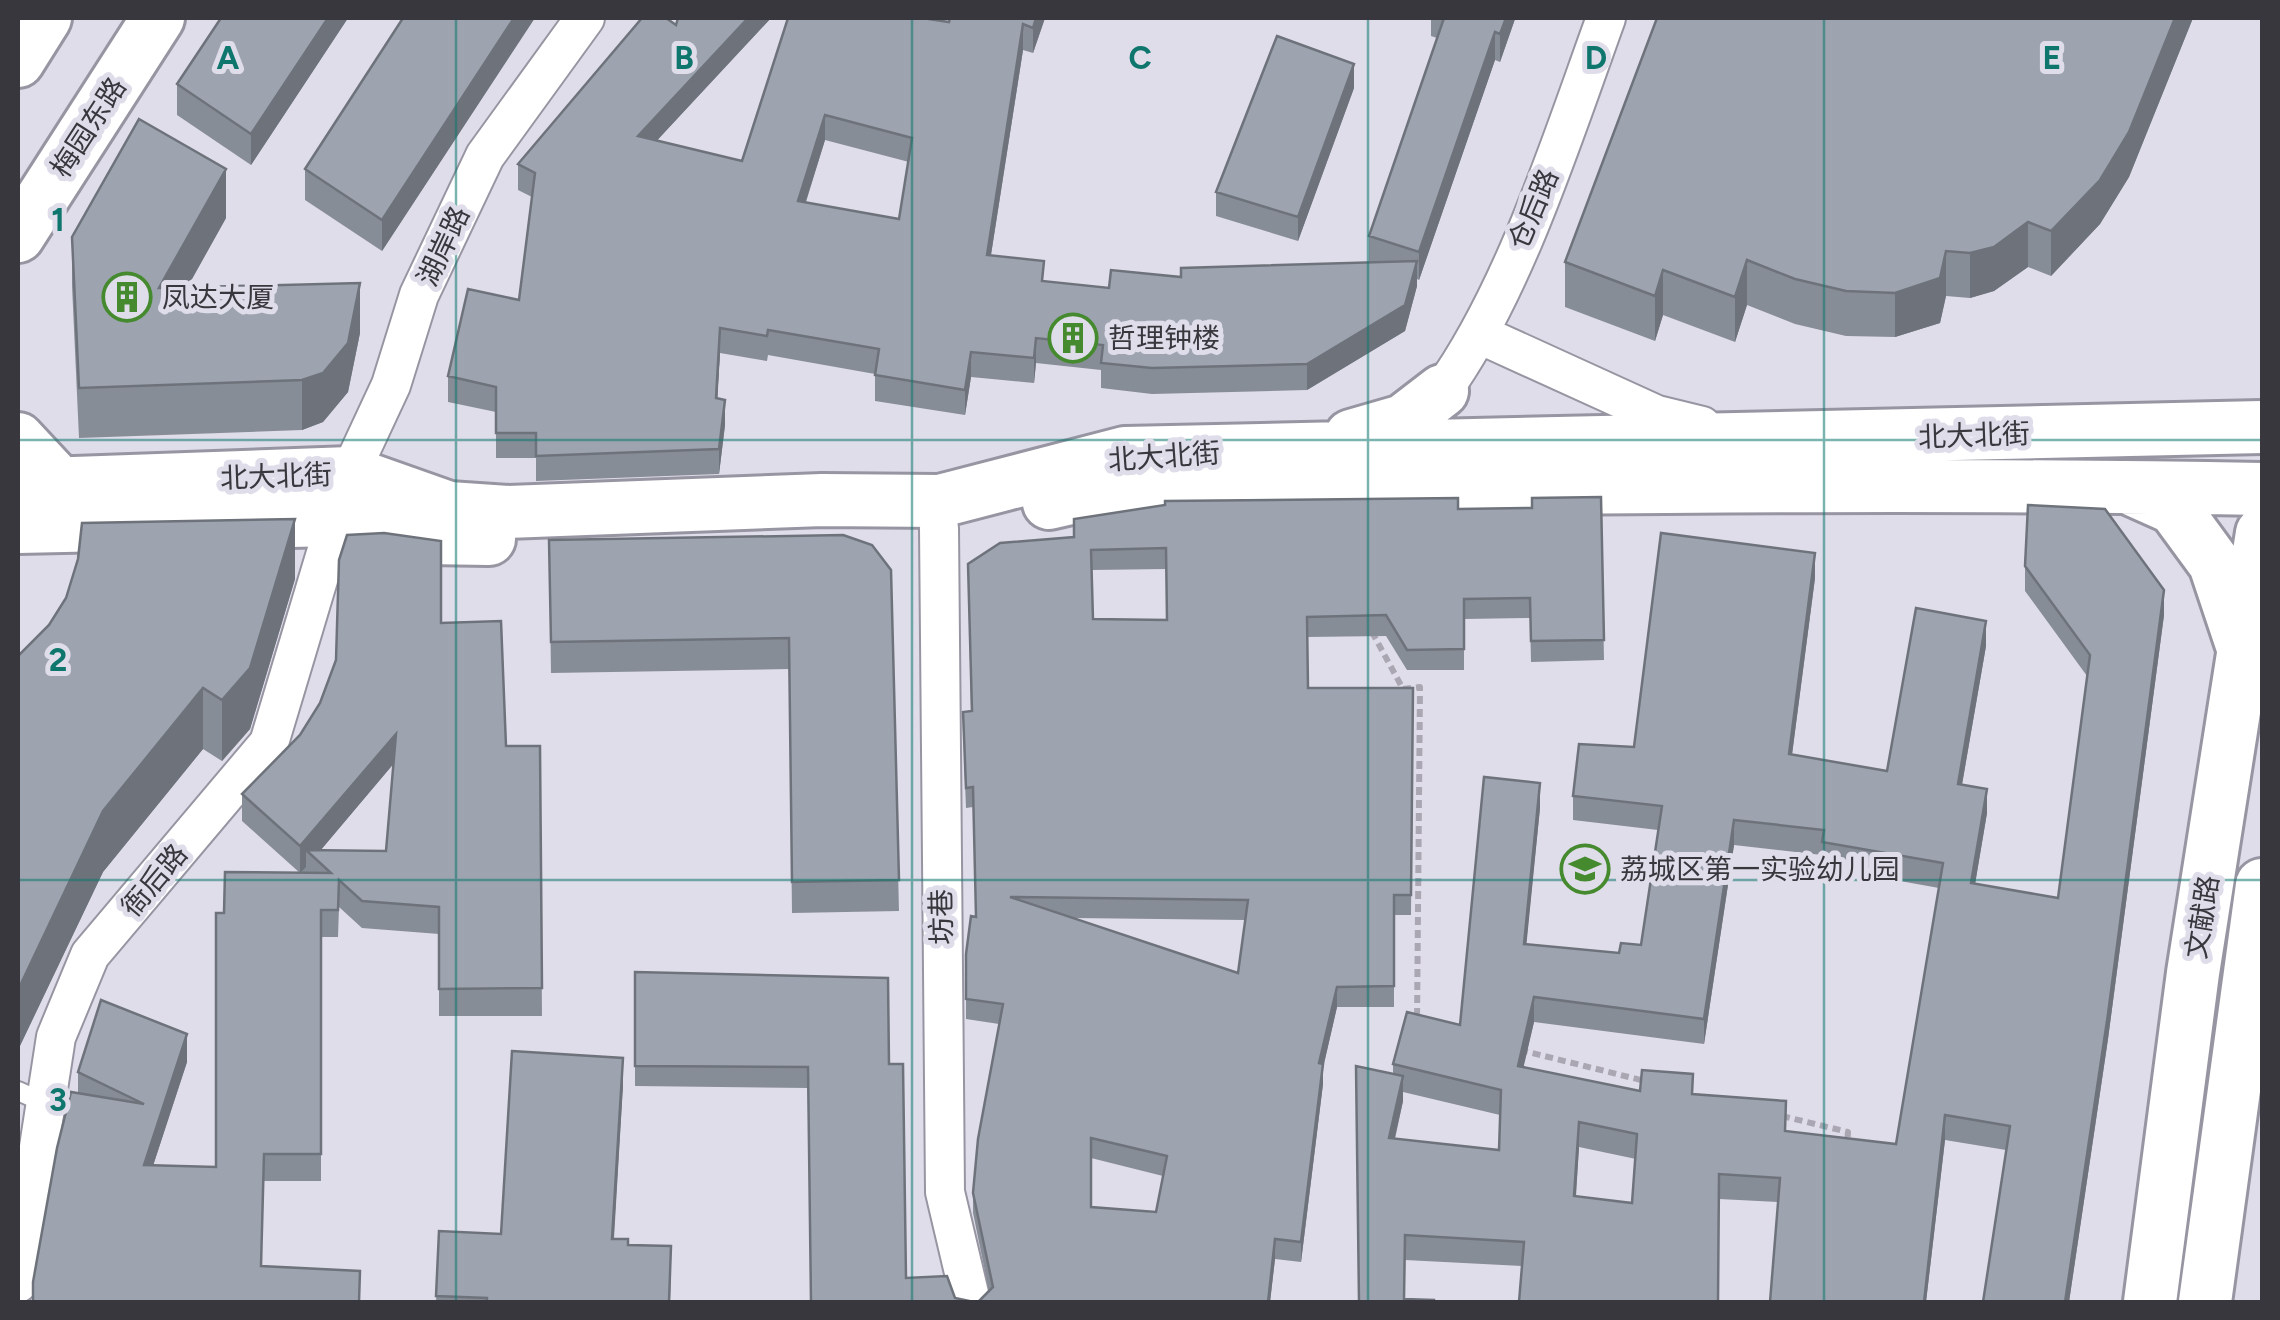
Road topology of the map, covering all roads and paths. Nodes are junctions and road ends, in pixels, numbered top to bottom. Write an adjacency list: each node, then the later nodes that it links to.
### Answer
1 (46, 18): 5 (main road)
2 (158, 18): 6 (main road, 梅园东路)
3 (585, 18): 16 (street, 湖岸路)
4 (1606, 18): 7 (street, 仓后路)
5 (18, 61)
6 (18, 236)
7 (1479, 334): 8 (street, 仓后路); 11 (street)
8 (1442, 391): 12 (main road)
9 (2262, 427): 11 (main road, 北大北街)
10 (18, 439): 13 (main road)
11 (1753, 439): 12 (main road, 北大北街)
12 (1291, 450): 16 (main road, 北大北街)
13 (39, 485): 16 (main road, 北大北街)
14 (2126, 486): 15 (main road, 北大北街); 18 (main road, 北大北街); 21 (main road)
15 (2262, 489)
16 (343, 496): 17 (main road, 北大北街); 18 (main road, 北大北街); 26 (street, 衙后路)
17 (18, 527)
18 (938, 528): 30 (street, 坊巷)
19 (2262, 533): 21 (main road, 文献路)
20 (1372, 620): 23 (path)
21 (2244, 651): 31 (main road, 文献路)
22 (2262, 885): 32 (main road, 文献路)
23 (1435, 1028)
24 (1510, 1047): 25 (path)
25 (1660, 1085)
26 (32, 1097): 29 (street, 衙后路)
27 (1773, 1113): 28 (path)
28 (1846, 1151)
29 (18, 1283)
30 (970, 1302)
31 (2150, 1302)
32 (2204, 1302)

